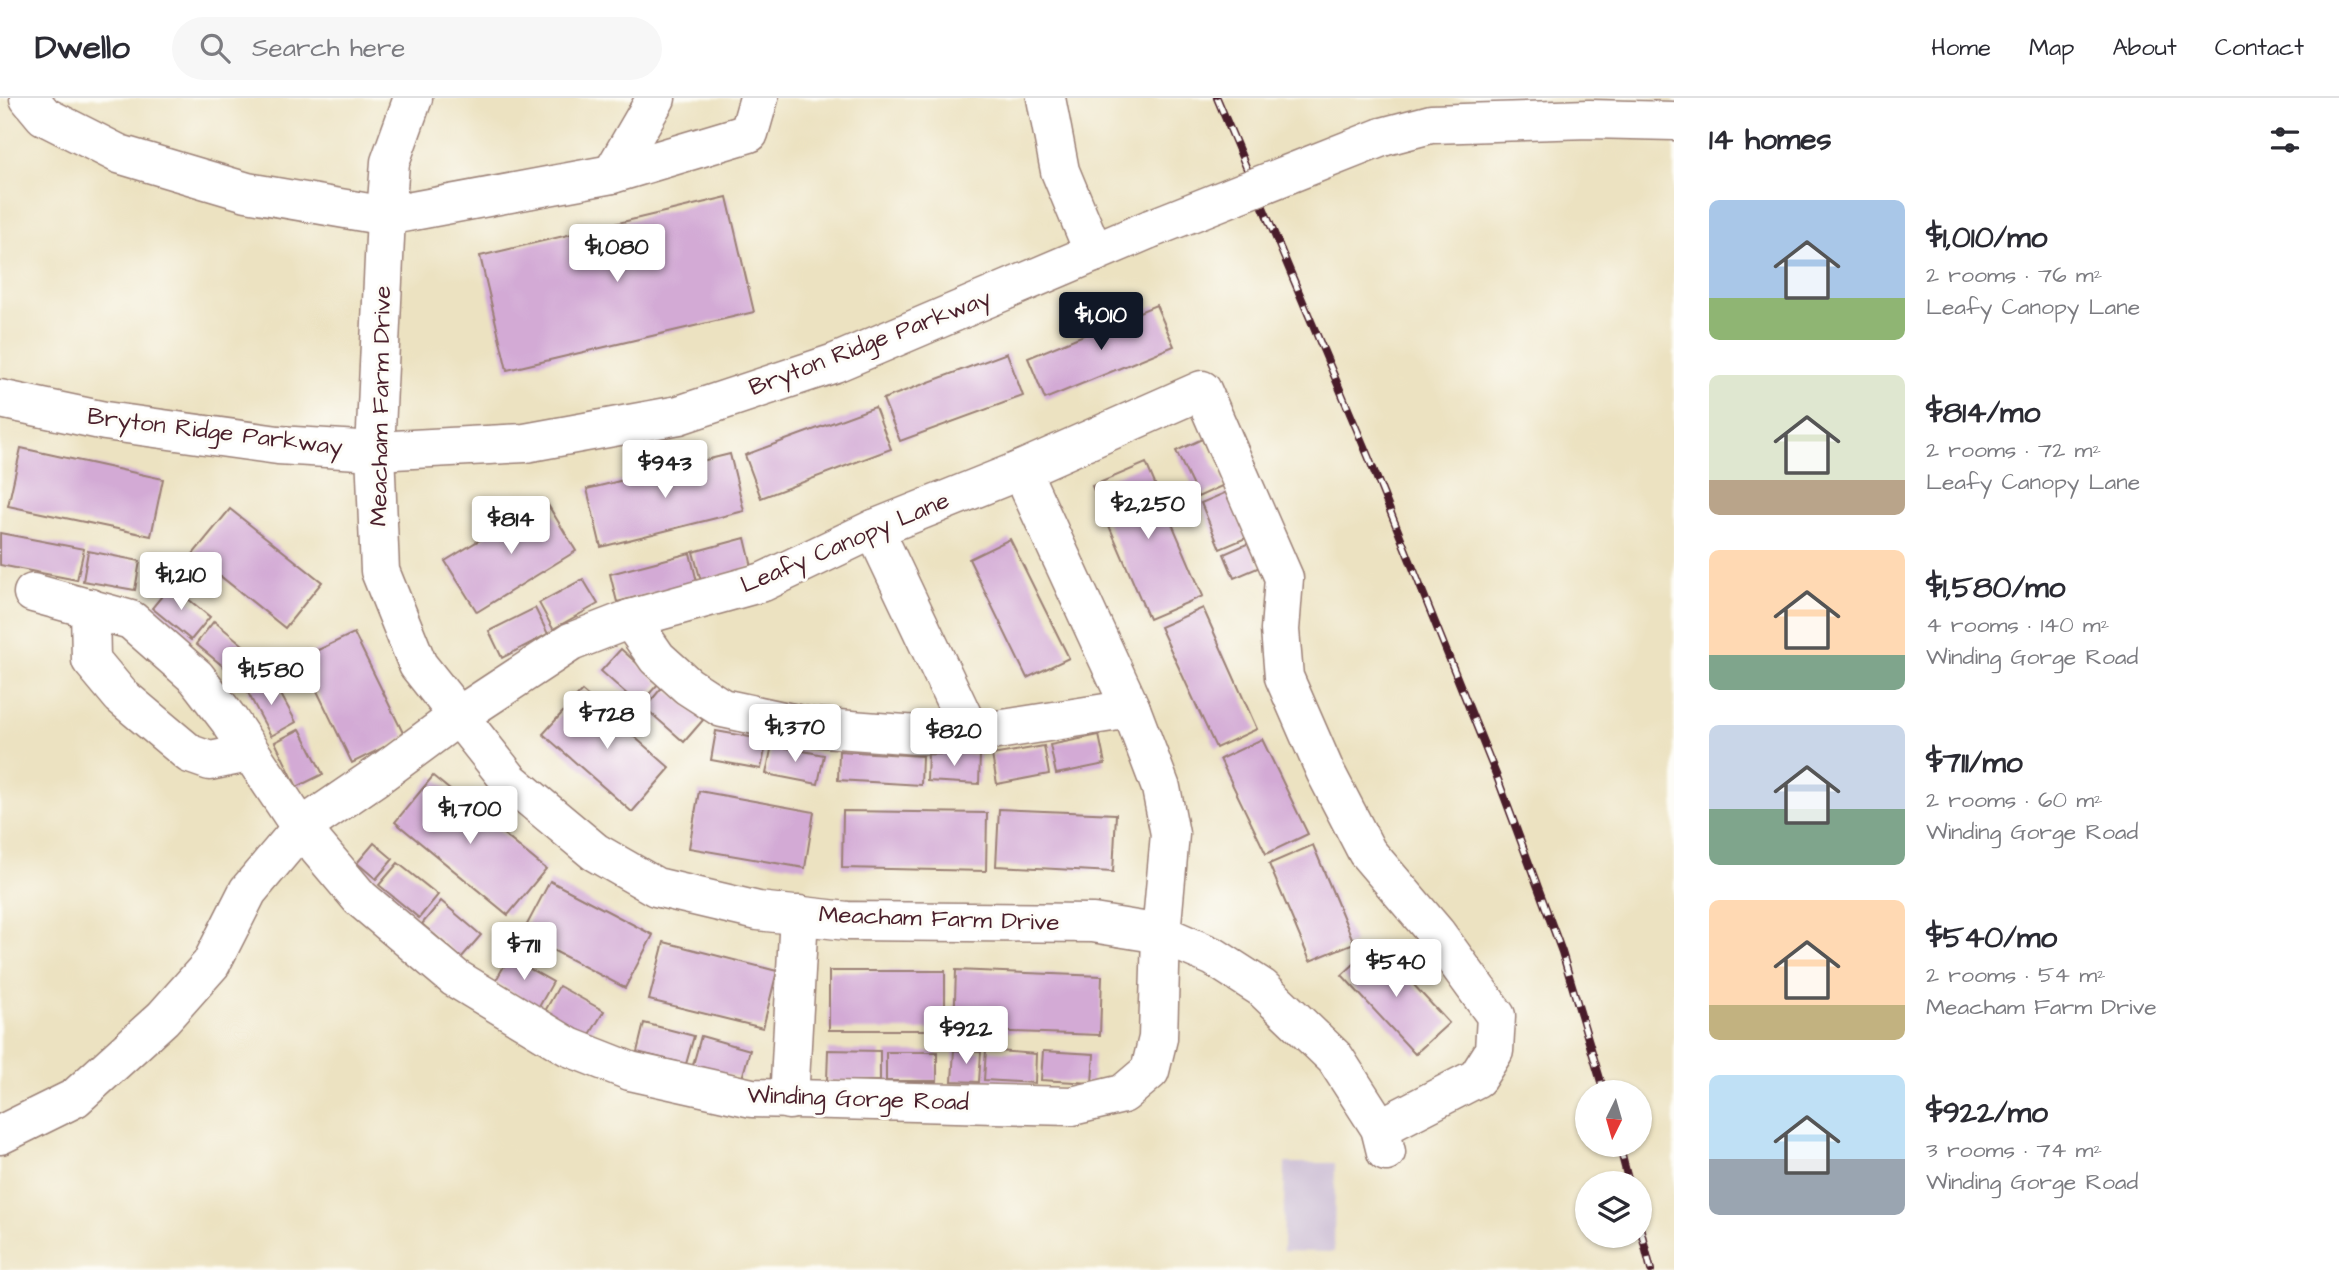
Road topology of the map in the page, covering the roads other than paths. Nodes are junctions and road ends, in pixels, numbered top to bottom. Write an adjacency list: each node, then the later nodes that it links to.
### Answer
1 (29, 98): 9 (street)
2 (413, 98): 9 (street, Meacham Farm Drive)
3 (656, 98): 8 (street)
4 (759, 98): 8 (street)
5 (1046, 98): 10 (street)
6 (1427, 111): 7 (street, Bryton Ridge Parkway); 10 (street, Bryton Ridge Parkway, bridge)
7 (1674, 121)
8 (612, 174): 9 (street)
9 (386, 216): 13 (street, Meacham Farm Drive)
10 (1094, 253): 13 (street, Bryton Ridge Parkway)
11 (1202, 390): 14 (street, Leafy Canopy Lane); 25 (street, Meacham Farm Drive)
12 (0, 399): 13 (street, Bryton Ridge Parkway)
13 (376, 451): 20 (street, Meacham Farm Drive)
14 (1021, 470): 15 (street, Leafy Canopy Lane); 19 (street, Winding Gorge Road)
15 (874, 529): 18 (street, Leafy Canopy Lane); 21 (street)
16 (33, 593): 17 (street, Winding Gorge Road)
17 (90, 608): 22 (street, Winding Gorge Road); 22 (street)
18 (631, 619): 20 (street, Leafy Canopy Lane); 21 (street)
19 (1131, 709): 21 (street); 25 (street, Winding Gorge Road)
20 (457, 717): 23 (street, Leafy Canopy Lane); 24 (street, Meacham Farm Drive)
21 (971, 734)
22 (249, 753): 23 (street, Winding Gorge Road)
23 (301, 828): 26 (street, Winding Gorge Road); 27 (street, Leafy Canopy Lane)
24 (799, 915): 25 (street, Meacham Farm Drive); 26 (street)
25 (1161, 934): 26 (street, Winding Gorge Road)
26 (789, 1100)
27 (0, 1135)

